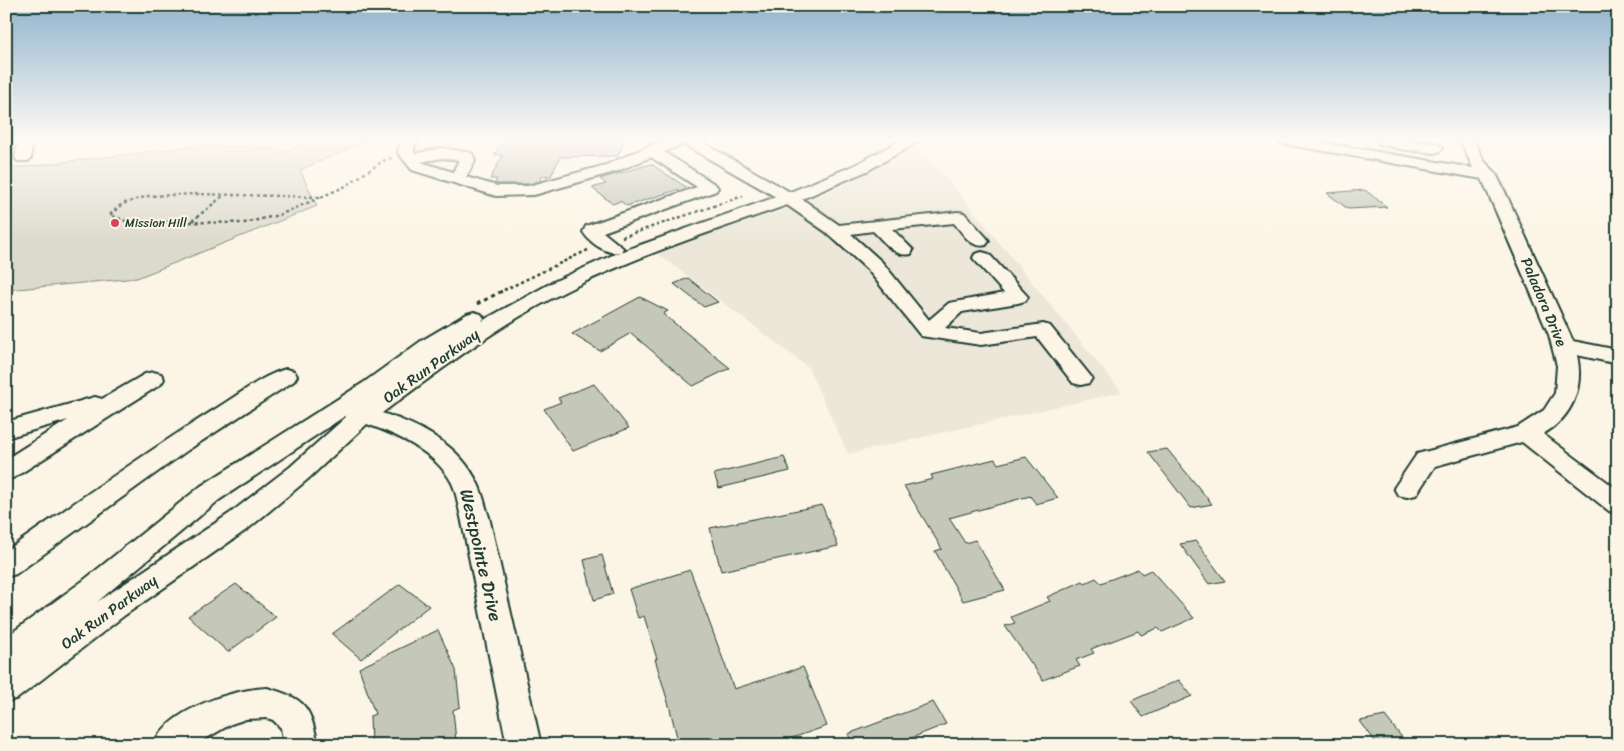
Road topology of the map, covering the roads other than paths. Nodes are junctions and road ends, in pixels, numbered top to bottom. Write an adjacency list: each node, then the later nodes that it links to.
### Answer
1 (443, 175): 9 (street)
2 (458, 175): 9 (street)
3 (586, 175): 9 (street)
4 (690, 175): 13 (street)
5 (749, 175): 10 (street)
6 (823, 175): 10 (street, Oak Run Parkway)
7 (846, 175): 10 (street, Oak Run Parkway)
8 (1489, 175): 16 (street, Paladora Drive)
9 (456, 179)
10 (781, 194): 12 (street); 13 (street, Oak Run Parkway); 22 (street, Oak Run Parkway)
11 (878, 226): 12 (street); 14 (street); 15 (street)
12 (834, 232): 15 (street)
13 (618, 242): 22 (street, Oak Run Parkway)
14 (904, 250)
15 (928, 332): 19 (street)
16 (1564, 346): 17 (street); 24 (street, Paladora Drive)
17 (1618, 357)
18 (286, 376): 28 (street)
19 (1082, 378)
20 (153, 379): 21 (street)
21 (100, 411): 23 (street); 25 (street)
22 (352, 412): 29 (street, Oak Run Parkway); 30 (street, Oak Run Parkway); 33 (street, Westpointe Drive)
23 (6, 430)
24 (1526, 433): 26 (street, Paladora Drive); 27 (street)
25 (6, 471)
26 (1408, 488)
27 (1618, 504)
28 (6, 566)
29 (6, 655)
30 (6, 688)
31 (170, 745): 32 (street)
32 (300, 745)
33 (524, 745)

